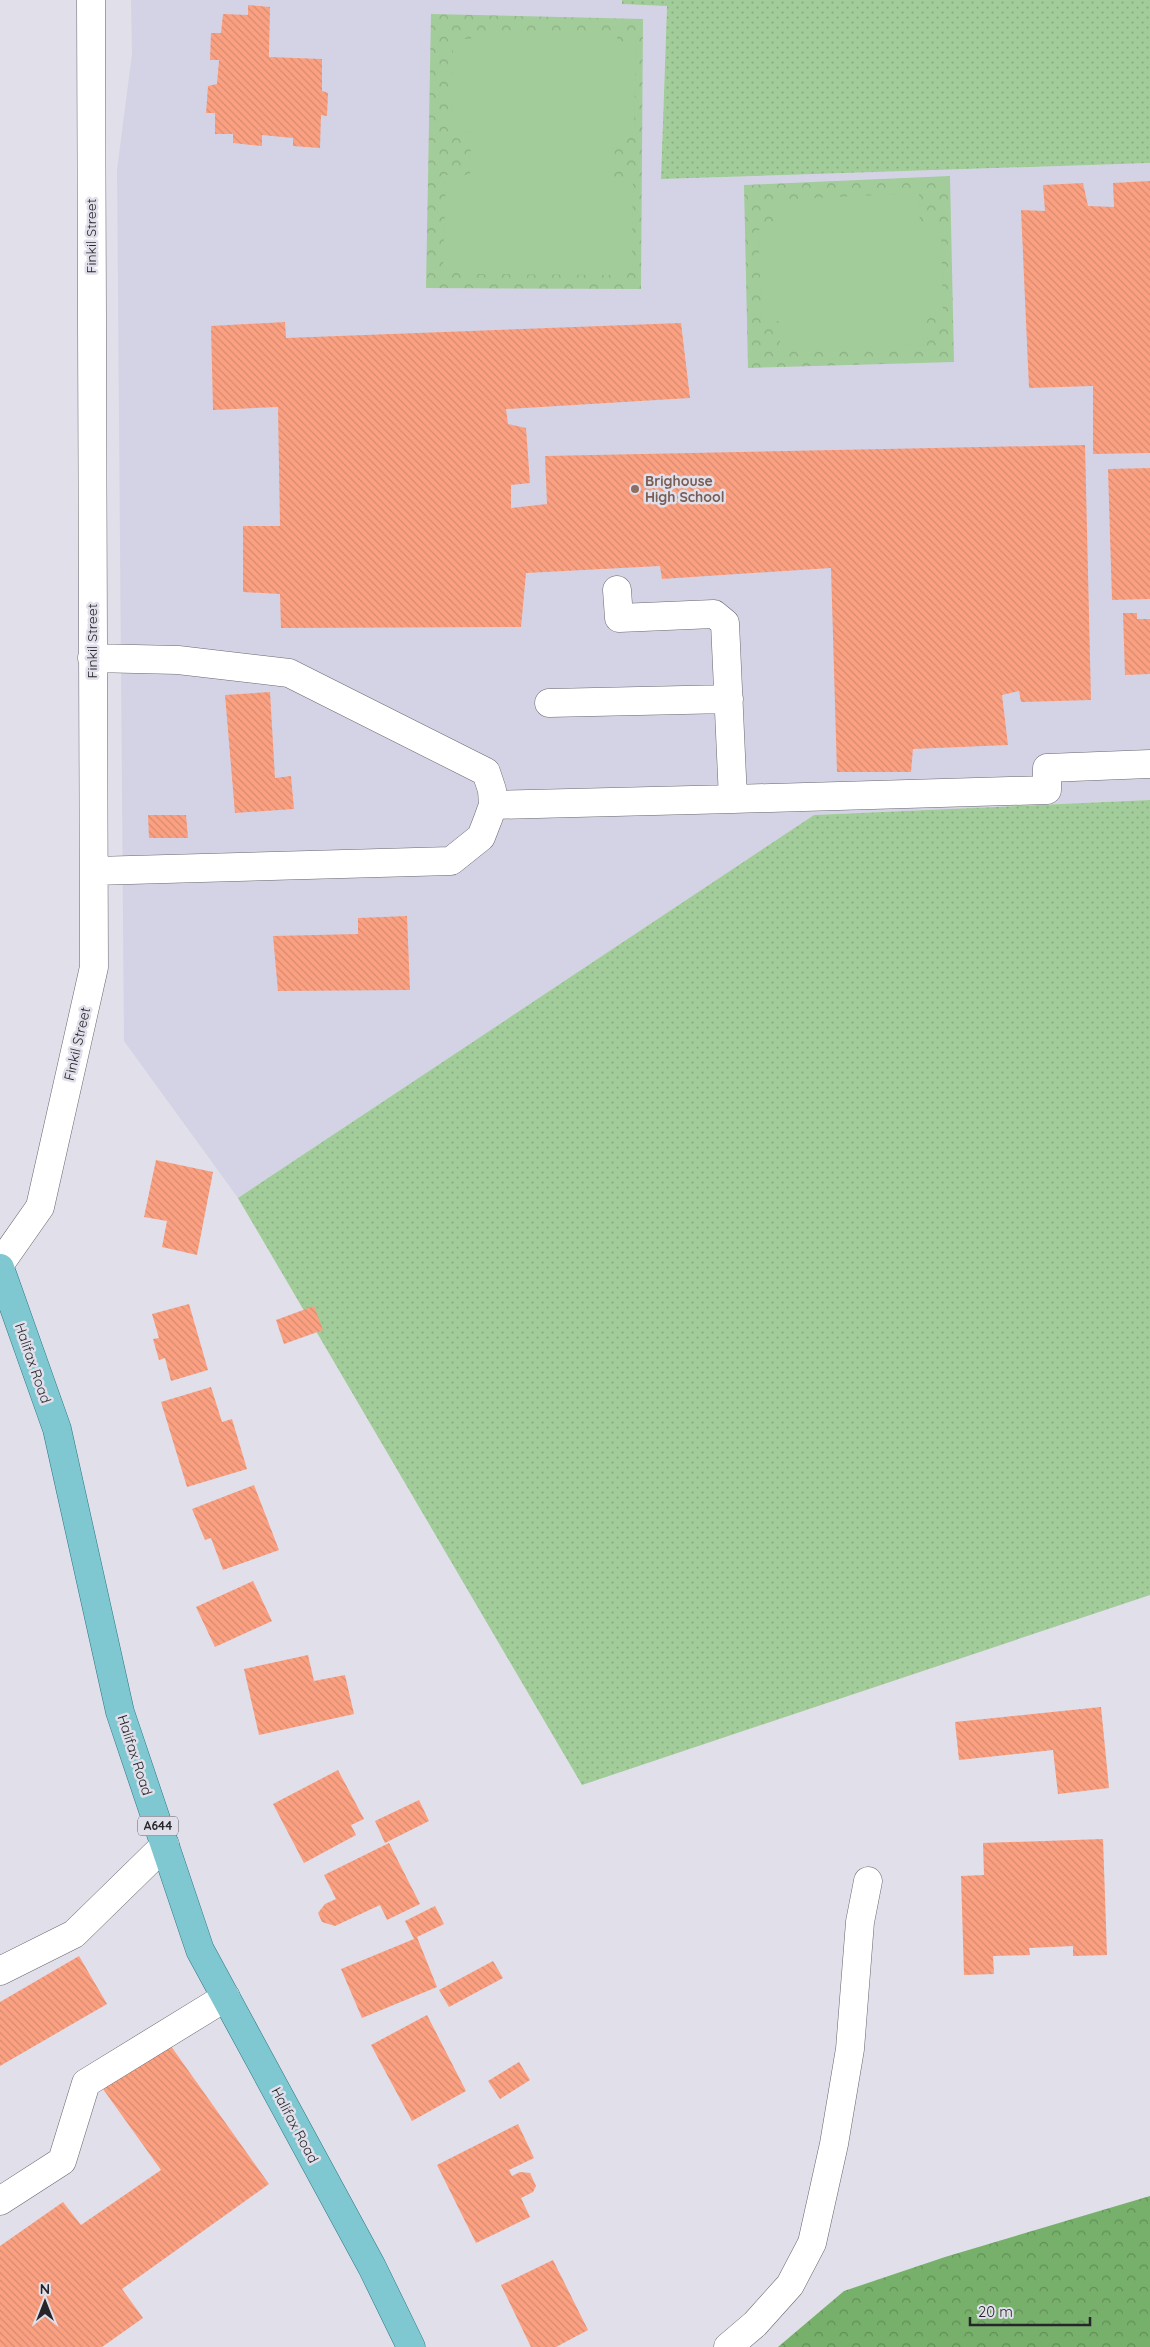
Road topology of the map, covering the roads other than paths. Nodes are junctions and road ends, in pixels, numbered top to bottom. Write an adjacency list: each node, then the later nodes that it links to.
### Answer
1 (91, 0): 3 (street, Finkil Street)
2 (617, 590): 4 (street)
3 (92, 658): 8 (street); 9 (street, Finkil Street)
4 (729, 699): 5 (street); 7 (street)
5 (549, 703)
6 (1150, 764): 7 (street)
7 (733, 799): 8 (street)
8 (493, 805): 9 (street)
9 (94, 871): 10 (street, Finkil Street)
10 (0, 1264)
11 (0, 1268): 12 (main road, Halifax Road / A644)
12 (164, 1845): 14 (street); 15 (main road, Halifax Road / A644)
13 (868, 1880): 18 (street)
14 (0, 1971)
15 (226, 1998): 16 (street); 17 (main road, Halifax Road / A644)
16 (0, 2201)
17 (411, 2347)
18 (728, 2347)

